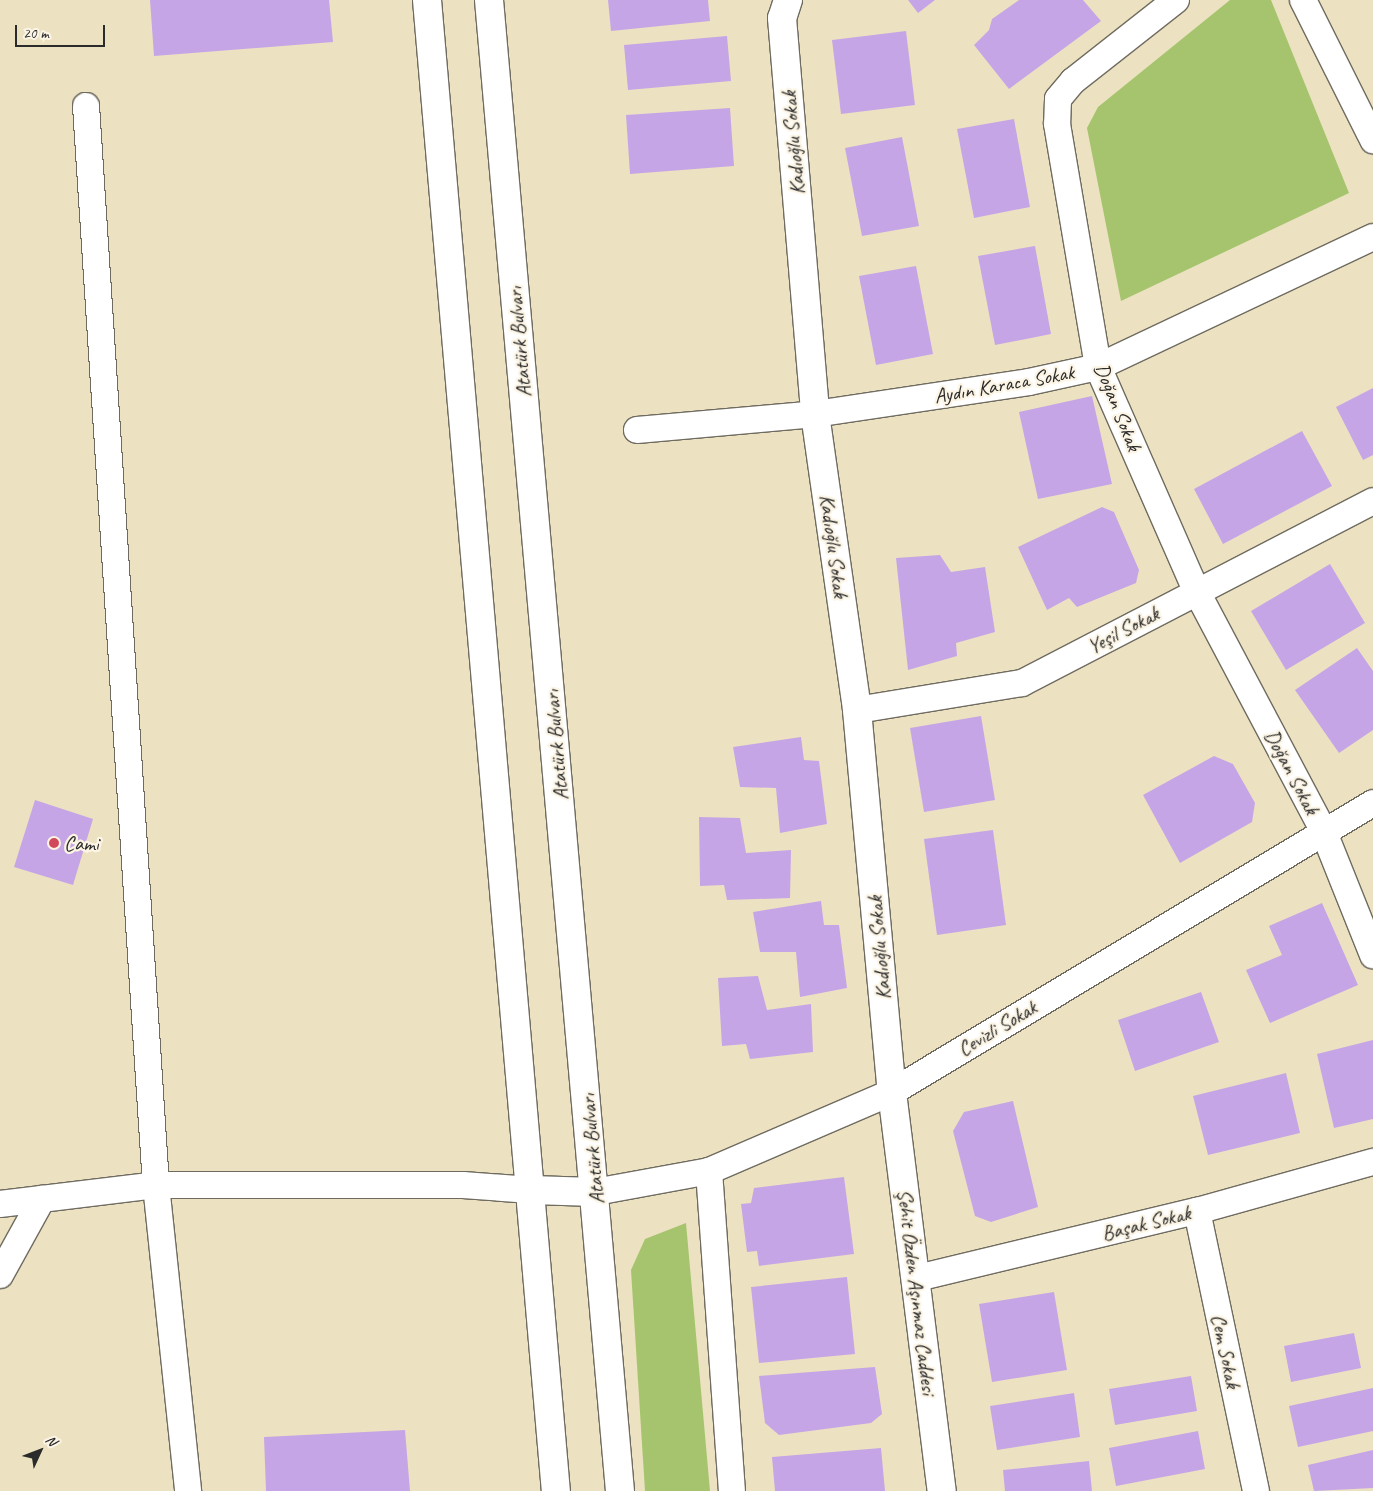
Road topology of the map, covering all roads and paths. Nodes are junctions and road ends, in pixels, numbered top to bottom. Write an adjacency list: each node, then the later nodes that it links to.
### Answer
1 (427, 0): 22 (main road)
2 (489, 0): 23 (main road, Atatürk Bulvarı)
3 (788, 0): 10 (main road, Kadıoğlu Sokak)
4 (1176, 0): 9 (street, Doğan Sokak)
5 (1303, 0): 7 (street)
6 (86, 106): 21 (street)
7 (1373, 140)
8 (1373, 236): 9 (street, Aydın Karaca Sokak)
9 (1098, 366): 10 (street, Aydın Karaca Sokak); 13 (street, Doğan Sokak)
10 (815, 414): 11 (street, Aydın Karaca Sokak); 14 (main road, Kadıoğlu Sokak)
11 (637, 430)
12 (1373, 501): 13 (street, Yeşil Sokak)
13 (1197, 592): 14 (street, Yeşil Sokak); 16 (street, Doğan Sokak)
14 (857, 710): 18 (main road, Kadıoğlu Sokak)
15 (1373, 803): 16 (street, Cevizli Sokak)
16 (1323, 830): 17 (street, Doğan Sokak); 18 (street, Cevizli Sokak)
17 (1373, 955)
18 (892, 1092): 20 (street, Cevizli Sokak); 28 (main road, Şehit Özden Aşınmaz Caddesi)
19 (1373, 1162): 26 (street, Başak Sokak)
20 (709, 1171): 23 (street, Cevizli Sokak); 32 (street)
21 (156, 1185): 22 (street); 24 (street); 29 (street)
22 (531, 1190): 23 (main road); 30 (main road)
23 (595, 1192): 31 (main road, Atatürk Bulvarı)
24 (42, 1199): 25 (street); 27 (street)
25 (0, 1204)
26 (1197, 1211): 28 (street, Başak Sokak); 34 (street, Cem Sokak)
27 (0, 1275)
28 (917, 1278): 33 (main road, Şehit Özden Aşınmaz Caddesi)
29 (188, 1491)
30 (556, 1491)
31 (620, 1491)
32 (732, 1491)
33 (942, 1491)
34 (1256, 1491)

